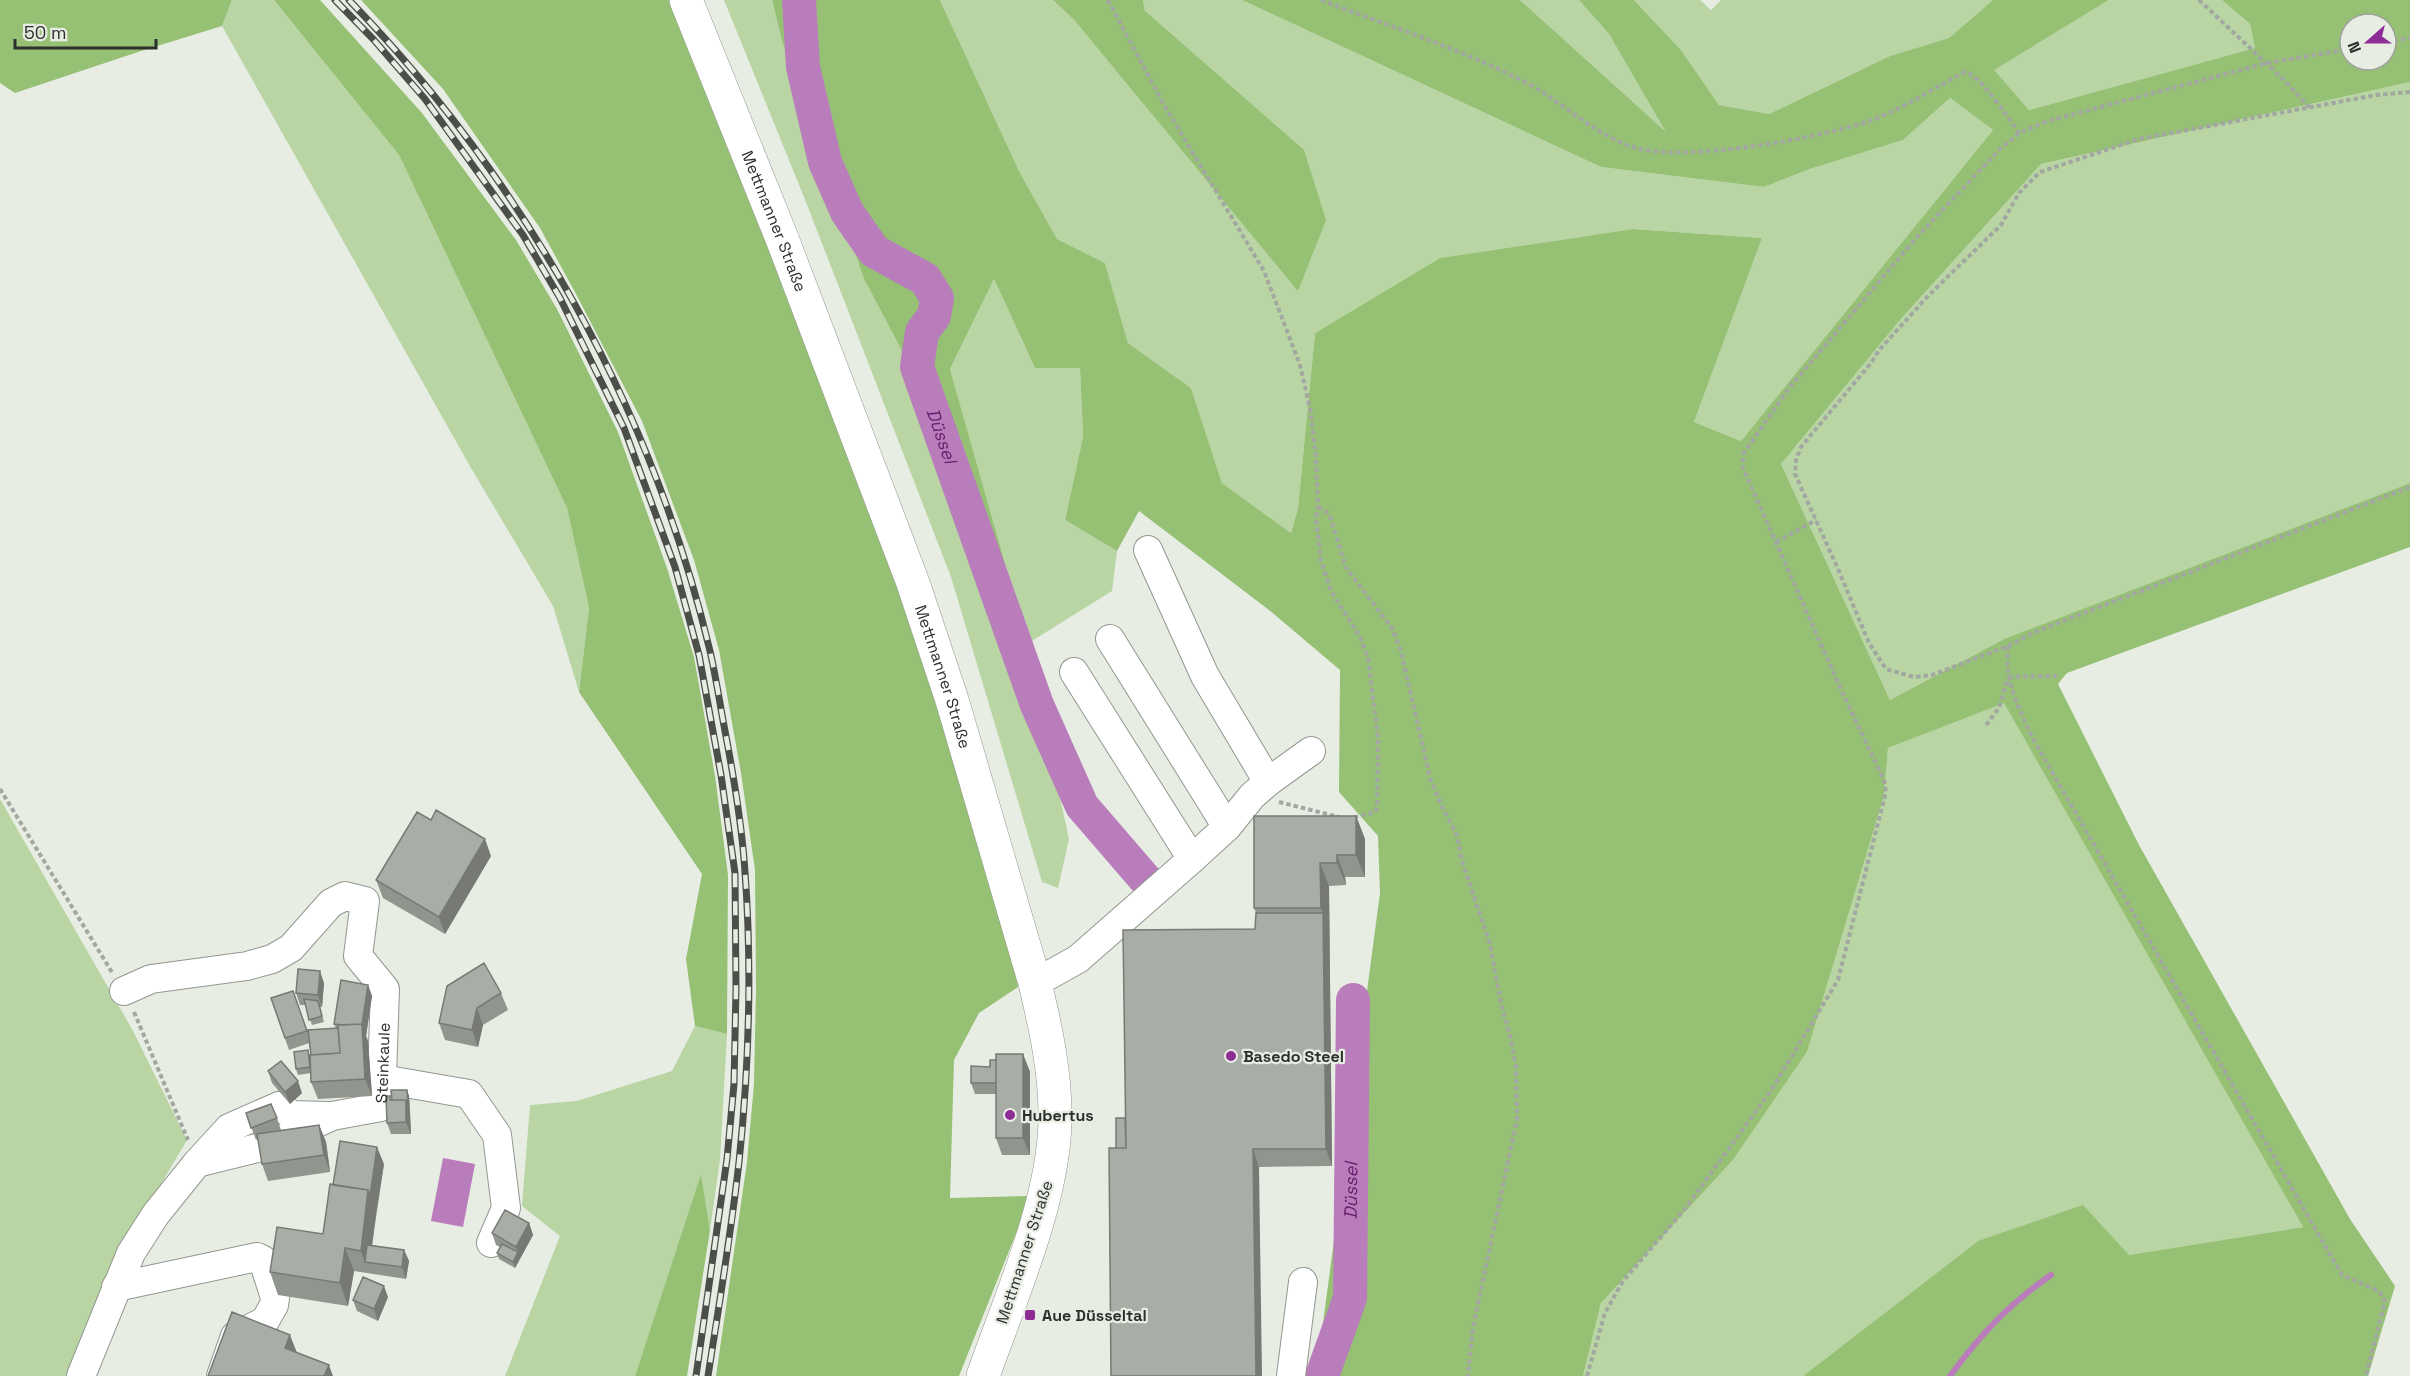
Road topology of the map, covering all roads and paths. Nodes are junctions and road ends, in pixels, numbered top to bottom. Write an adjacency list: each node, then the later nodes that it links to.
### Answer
1 (686, 0): 28 (main road, Mettmanner Straße)
2 (1108, 0): 11 (path)
3 (1321, 0): 9 (path)
4 (2199, 0): 6 (path)
5 (2338, 51): 6 (path)
6 (2267, 63): 8 (path); 9 (path)
7 (2410, 92): 8 (path)
8 (2308, 107): 12 (path)
9 (2019, 132): 13 (path)
10 (2410, 487): 16 (path)
11 (1318, 507): 25 (path); 39 (path)
12 (1816, 520): 13 (path); 16 (path)
13 (1776, 542): 40 (path)
14 (1148, 550): 23 (lane)
15 (1110, 639): 26 (lane)
16 (2008, 646): 19 (path)
17 (1074, 672): 27 (lane)
18 (2057, 676): 19 (path)
19 (2008, 677): 20 (path); 41 (path)
20 (1986, 725)
21 (1311, 751): 23 (lane)
22 (0, 789): 29 (path)
23 (1260, 789): 24 (path); 26 (lane)
24 (1340, 817)
25 (1350, 819)
26 (1227, 827): 27 (lane)
27 (1192, 859): 28 (lane)
28 (1035, 983): 37 (main road, Mettmanner Straße)
29 (124, 991): 30 (lane, Steinkaule); 31 (path)
30 (382, 1079): 31 (lane, Steinkaule); 32 (lane)
31 (197, 1163): 34 (lane)
32 (491, 1244)
33 (1303, 1282): 38 (lane)
34 (116, 1287): 35 (lane); 36 (lane)
35 (81, 1376)
36 (221, 1376)
37 (983, 1376)
38 (1291, 1376)
39 (1468, 1376)
40 (1587, 1376)
41 (2366, 1376)

